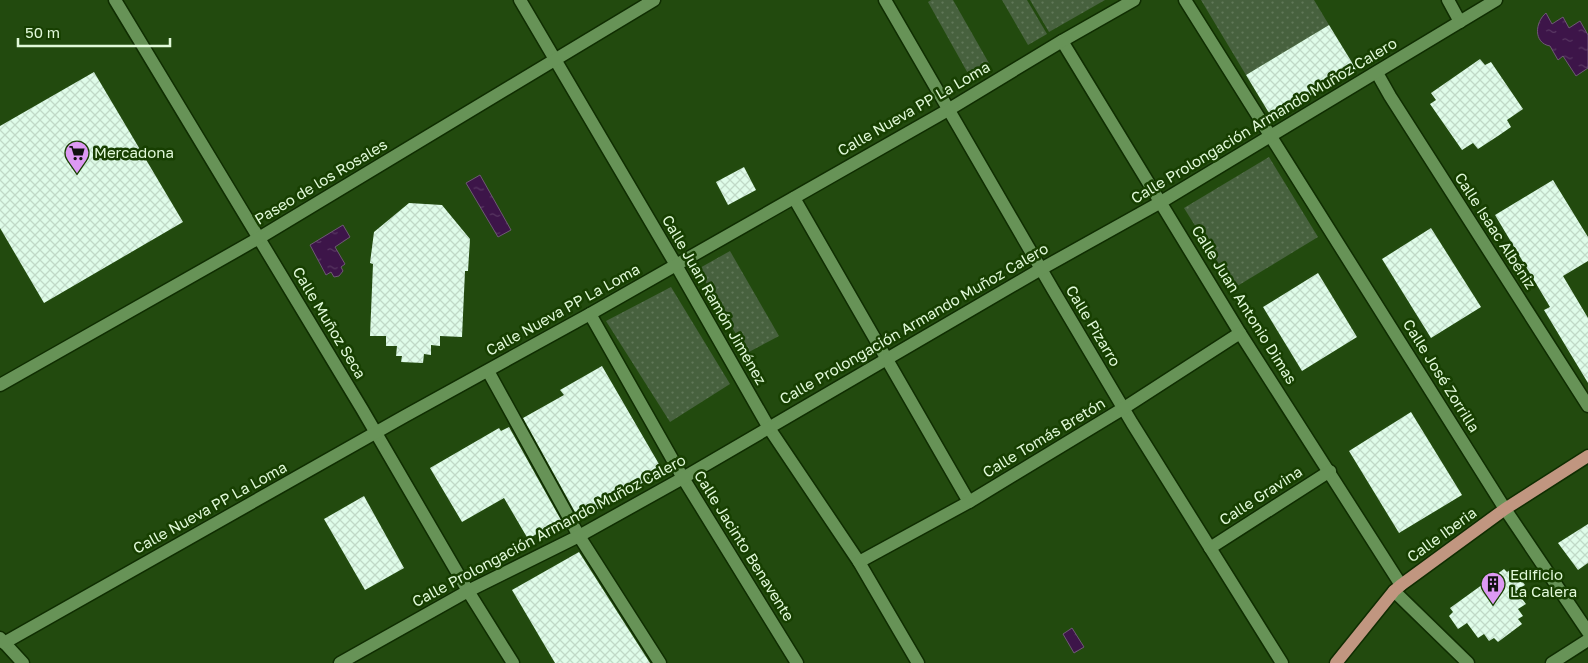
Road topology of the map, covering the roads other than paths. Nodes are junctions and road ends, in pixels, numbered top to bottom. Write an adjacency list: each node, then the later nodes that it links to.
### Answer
1 (115, 0): 17 (street, Calle Muñoz Seca)
2 (520, 0): 11 (street, Calle Juan Ramón Jiménez)
3 (654, 0): 11 (street, Paseo de los Rosales)
4 (885, 0): 13 (street, Calle Pizarro)
5 (1134, 0): 10 (street, Calle Nueva PP La Loma)
6 (1185, 0): 14 (street, Calle José Zorrilla)
7 (1448, 0): 9 (street)
8 (1496, 0): 9 (street, Calle Prolongación Armando Muñoz Calero)
9 (1460, 22): 12 (street, Calle Prolongación Armando Muñoz Calero)
10 (1062, 41): 13 (street, Calle Nueva PP La Loma); 16 (street, Calle Juan Antonio Dimas)
11 (556, 60): 17 (street, Paseo de los Rosales); 18 (street, Calle Juan Ramón Jiménez)
12 (1377, 73): 14 (street, Calle Prolongación Armando Muñoz Calero); 25 (street, Calle Isaac Albéniz)
13 (948, 110): 15 (street, Calle Nueva PP La Loma); 19 (street, Calle Pizarro)
14 (1270, 136): 16 (street, Calle Prolongación Armando Muñoz Calero); 33 (street, Calle José Zorrilla)
15 (794, 198): 18 (street, Calle Nueva PP La Loma); 22 (street)
16 (1161, 202): 19 (street, Calle Prolongación Armando Muñoz Calero); 21 (street, Calle Juan Antonio Dimas)
17 (259, 238): 24 (street, Paseo de los Rosales); 28 (street, Calle Muñoz Seca)
18 (676, 265): 20 (street, Calle Nueva PP La Loma); 27 (street, Calle Juan Ramón Jiménez)
19 (1041, 269): 22 (street, Calle Prolongación Armando Muñoz Calero); 26 (street, Calle Pizarro)
20 (590, 314): 23 (street, Calle Nueva PP La Loma); 31 (street, Calle Jacinto Benavente)
21 (1240, 332): 26 (street, Calle Tomás Bretón); 30 (street, Calle Juan Antonio Dimas)
22 (886, 359): 27 (street, Calle Prolongación Armando Muñoz Calero); 32 (street)
23 (488, 370): 28 (street, Calle Nueva PP La Loma); 34 (street)
24 (0, 385)
25 (1588, 406)
26 (1124, 408): 32 (street, Calle Tomás Bretón); 35 (street, Calle Pizarro)
27 (769, 428): 31 (street, Calle Prolongación Armando Muñoz Calero); 36 (street, Calle Juan Ramón Jiménez)
28 (375, 433): 38 (street, Calle Muñoz Seca); 40 (street, Calle Nueva PP La Loma)
29 (1588, 456): 33 (main road, Calle Iberia)
30 (1330, 472): 35 (street, Calle Gravina); 37 (street, Calle Juan Antonio Dimas)
31 (683, 478): 34 (street, Calle Prolongación Armando Muñoz Calero); 46 (street, Calle Jacinto Benavente)
32 (969, 502): 36 (street, Calle Tomás Bretón)
33 (1506, 509): 37 (main road, Calle Iberia); 39 (street, Calle José Zorrilla)
34 (579, 536): 38 (street, Calle Prolongación Armando Muñoz Calero); 45 (street)
35 (1210, 548): 48 (street, Calle Pizarro)
36 (859, 562): 47 (street, Calle Juan Ramón Jiménez)
37 (1398, 588): 49 (main road, Calle Iberia); 50 (street, Calle Juan Antonio Dimas)
38 (468, 591): 43 (street, Calle Prolongación Armando Muñoz Calero); 44 (street, Calle Muñoz Seca)
39 (1588, 632)
40 (2, 640): 42 (street)
41 (1588, 640): 51 (street)
42 (23, 663)
43 (340, 663)
44 (513, 663)
45 (660, 663)
46 (797, 663)
47 (918, 663)
48 (1282, 663)
49 (1336, 663)
50 (1468, 663)
51 (1552, 663)

